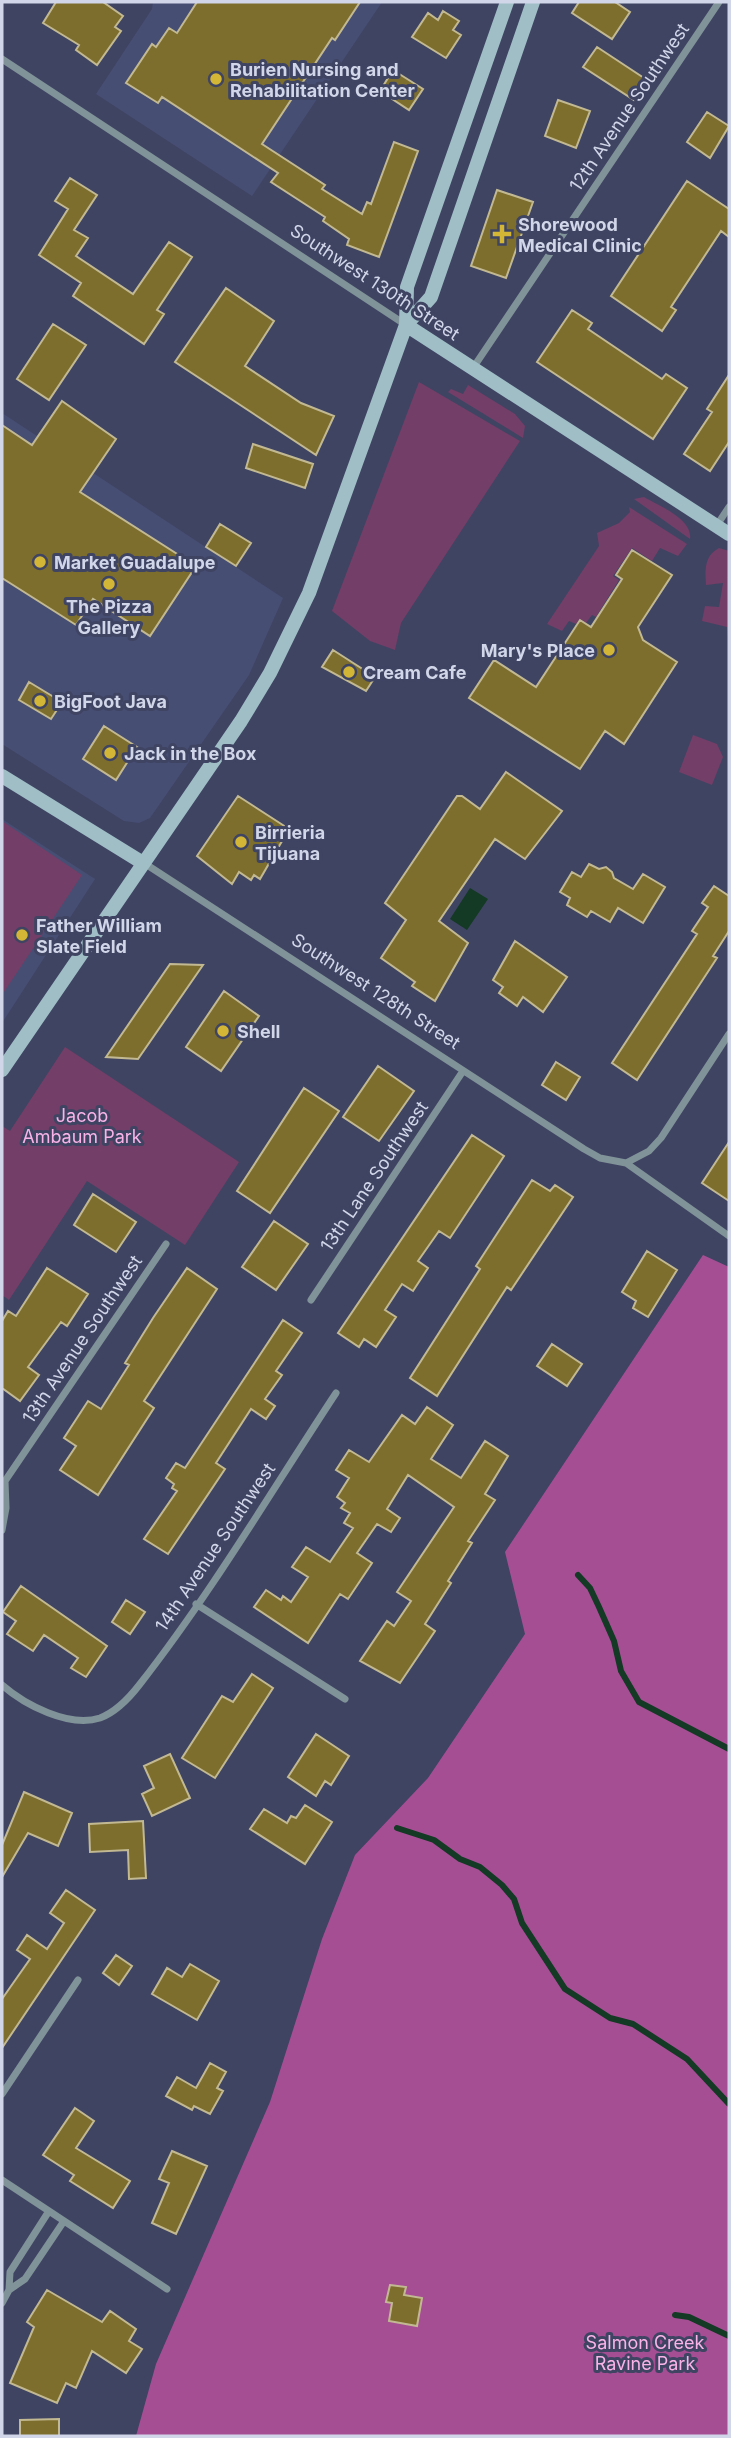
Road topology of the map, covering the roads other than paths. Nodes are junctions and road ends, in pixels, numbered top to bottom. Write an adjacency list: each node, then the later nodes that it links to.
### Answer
1 (507, 2): 5 (main road)
2 (533, 2): 5 (main road)
3 (719, 2): 6 (street, 12th Avenue Southwest)
4 (2, 58): 5 (street, Southwest 130th Street)
5 (406, 325): 6 (main road, Southwest 130th Street); 10 (main road)
6 (472, 369): 8 (main road, Southwest 130th Street)
7 (729, 507): 8 (street)
8 (723, 530)
9 (2, 776): 10 (main road, Southwest 128th Street)
10 (143, 863): 12 (main road); 13 (street, Southwest 128th Street)
11 (729, 1034): 14 (street)
12 (2, 1070)
13 (463, 1071): 14 (street, Southwest 128th Street); 17 (street, 13th Lane Southwest)
14 (626, 1163): 15 (street, Southwest 128th Street)
15 (729, 1236)
16 (166, 1244): 19 (street, 13th Avenue Southwest)
17 (311, 1300)
18 (337, 1393): 21 (street, 14th Avenue Southwest)
19 (3, 1480): 20 (street, 13th Avenue Southwest)
20 (2, 1530)
21 (197, 1604): 22 (street, 14th Avenue Southwest); 23 (street)
22 (2, 1685)
23 (345, 1699)
24 (78, 1980): 25 (street)
25 (2, 2094)
26 (2, 2180): 27 (street)
27 (49, 2211): 28 (street); 30 (street)
28 (64, 2221): 29 (street); 30 (street)
29 (167, 2288)
30 (9, 2290): 31 (street)
31 (2, 2303)

